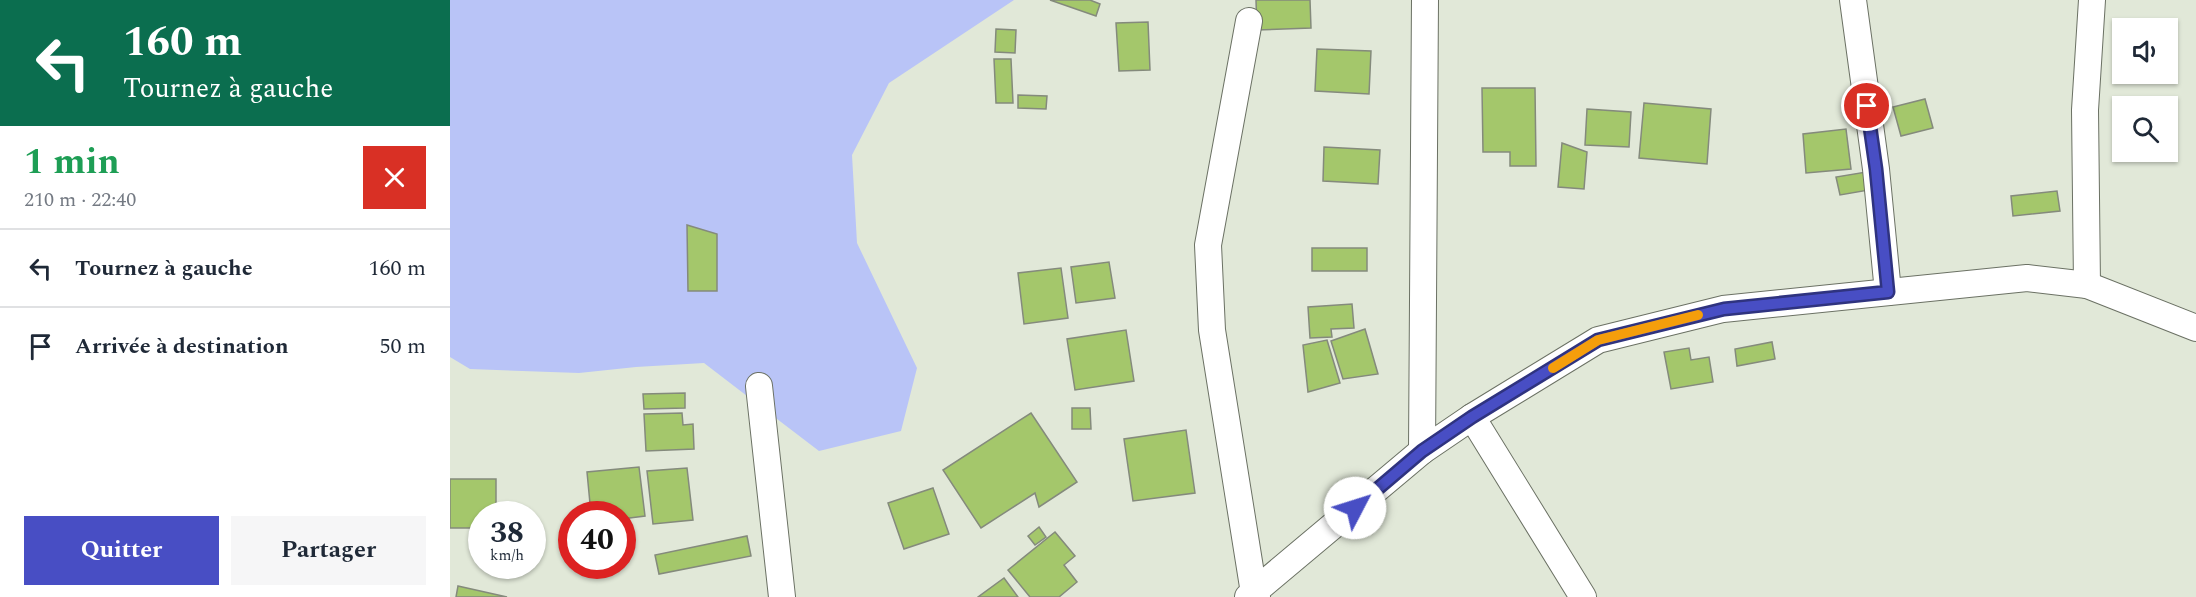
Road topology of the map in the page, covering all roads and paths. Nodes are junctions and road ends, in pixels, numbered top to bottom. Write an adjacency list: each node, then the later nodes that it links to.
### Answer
1 (1425, 0): 10 (street)
2 (1853, 0): 6 (street)
3 (2092, 0): 5 (street)
4 (1249, 21): 11 (street)
5 (2087, 285): 6 (street); 7 (street)
6 (1888, 292): 9 (street)
7 (2196, 328)
8 (759, 386): 12 (street)
9 (1472, 417): 10 (street); 13 (street)
10 (1422, 451): 11 (street)
11 (1253, 596)
12 (782, 597)
13 (1583, 597)

